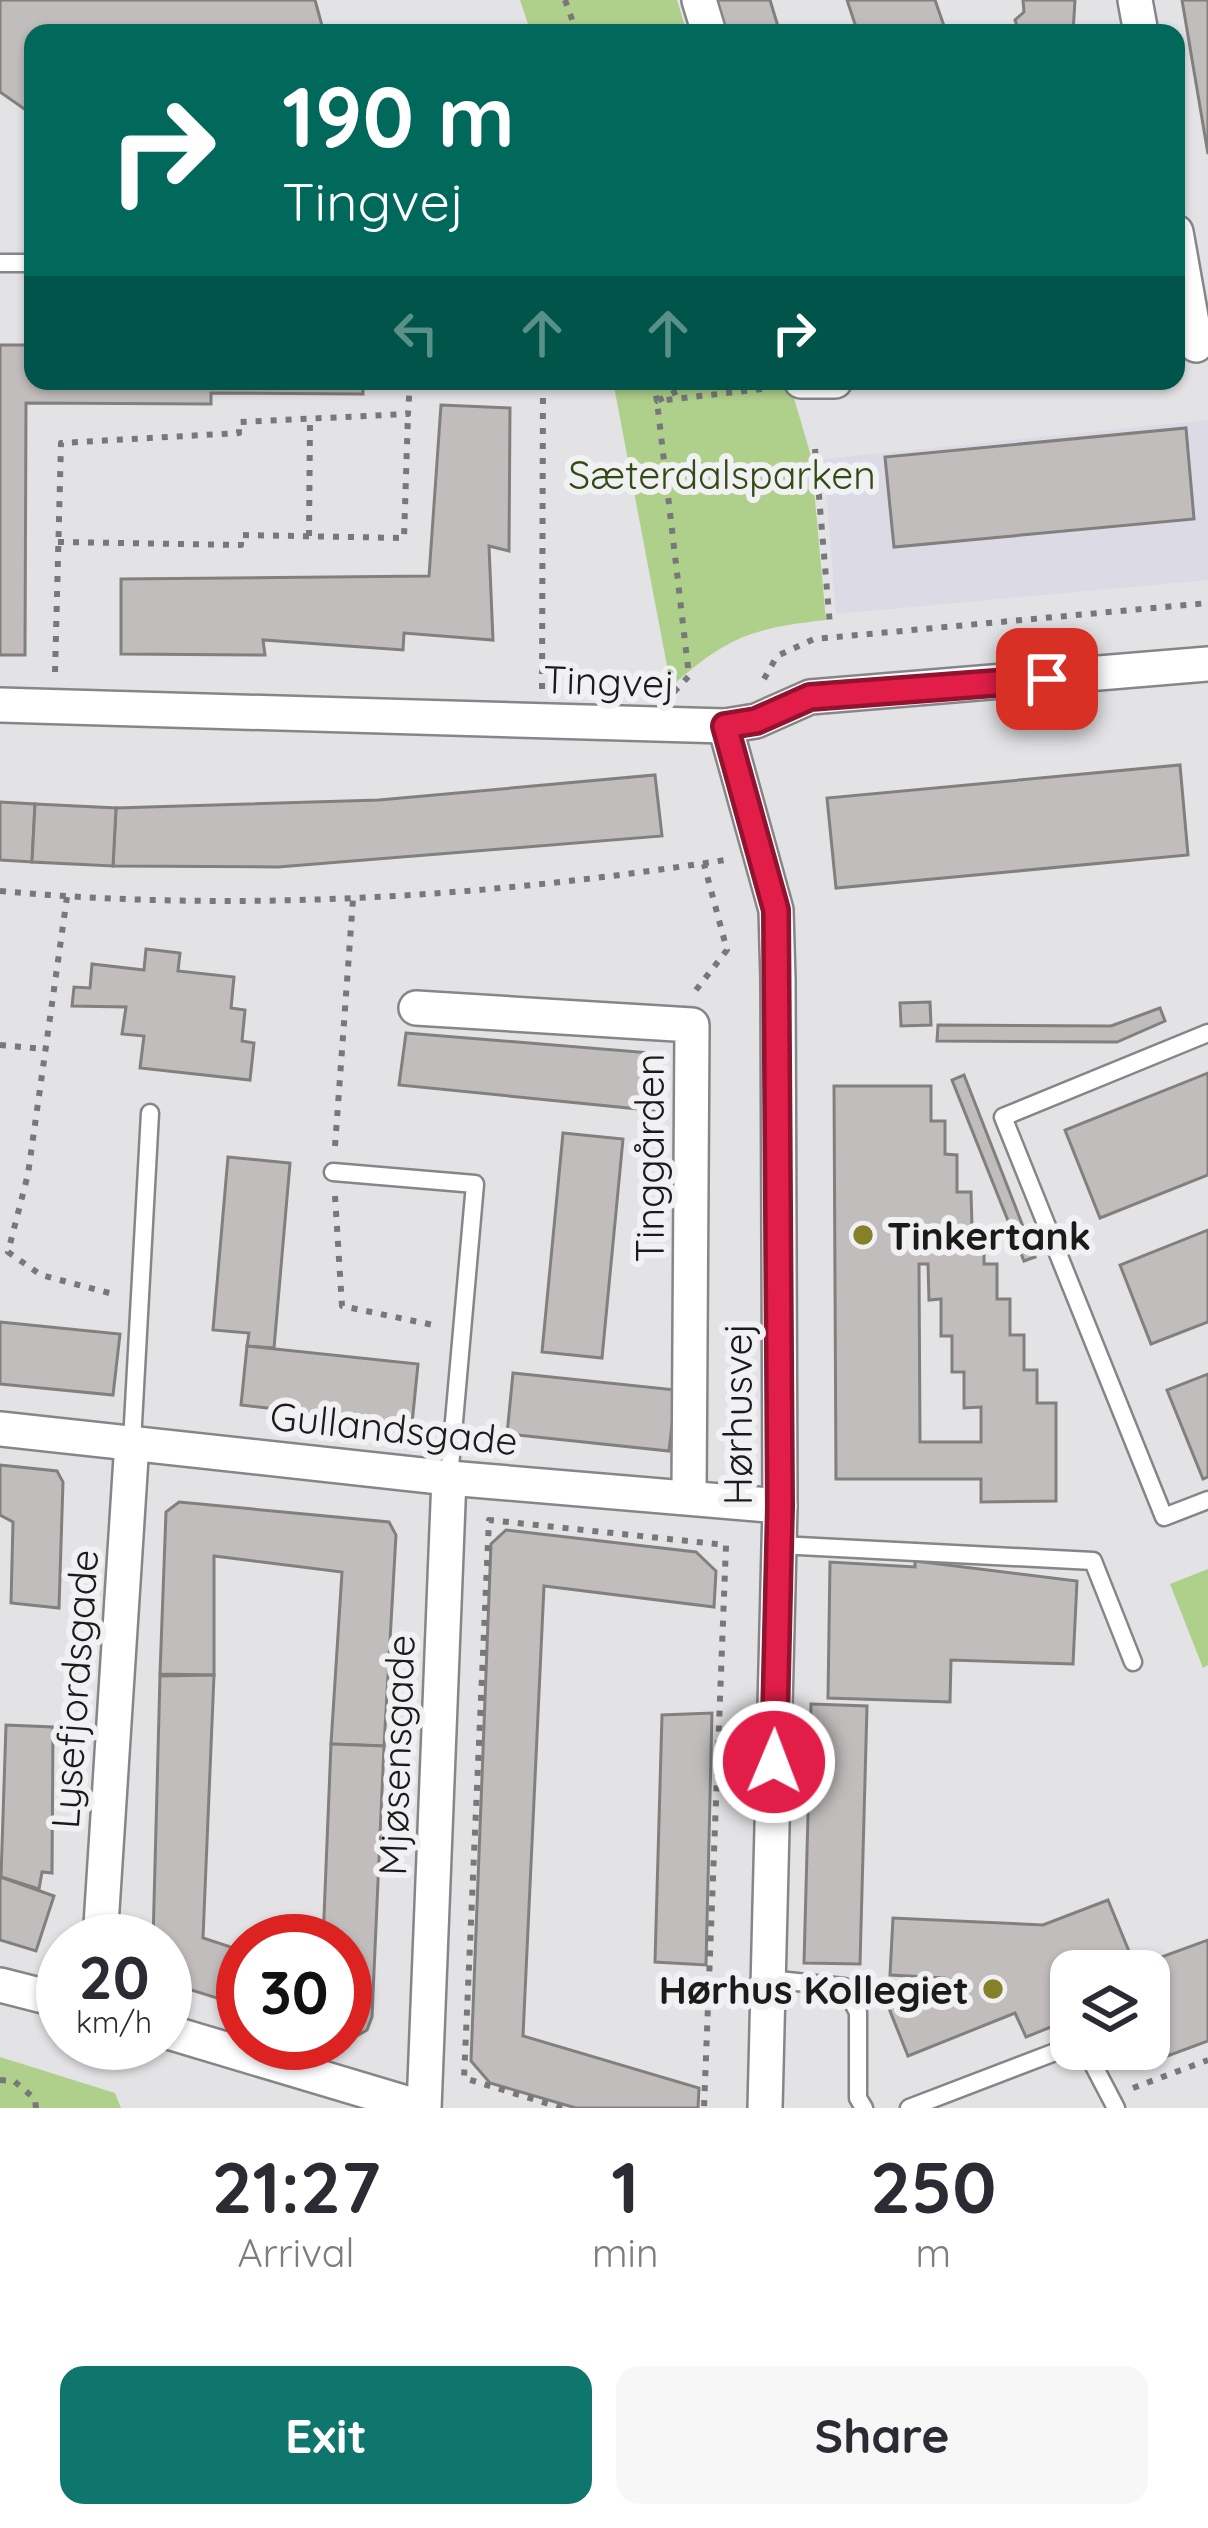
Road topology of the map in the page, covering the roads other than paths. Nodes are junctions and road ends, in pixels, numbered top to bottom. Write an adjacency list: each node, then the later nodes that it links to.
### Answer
1 (1185, 292): 2 (street)
2 (1193, 346)
3 (1207, 668): 5 (street, Tingvej)
4 (0, 705): 5 (street, Tingvej)
5 (741, 723): 15 (street, Hørhusvej)
6 (416, 1008): 13 (street, Tinggården)
7 (1208, 1033): 14 (lane)
8 (150, 1113): 11 (lane)
9 (333, 1172): 12 (lane)
10 (0, 1429): 11 (street, Gullandsgade)
11 (132, 1442): 12 (street, Gullandsgade); 18 (street, Lysefjordsgade)
12 (449, 1478): 13 (street, Gullandsgade); 26 (street, Mjøsensgade)
13 (689, 1496): 15 (street, Gullandsgade)
14 (1208, 1500)
15 (780, 1506): 16 (street, Hørhusvej)
16 (779, 1545): 17 (lane); 19 (street, Hørhusvej)
17 (1133, 1662)
18 (102, 1914)
19 (769, 1979): 27 (street, Hørhusvej); 28 (lane)
20 (0, 1984): 21 (street)
21 (36, 1994)
22 (192, 2039): 26 (street)
23 (1050, 2054): 29 (lane)
24 (1096, 2070): 25 (lane)
25 (1114, 2102)
26 (423, 2108)
27 (766, 2108)
28 (864, 2108)
29 (910, 2108)

